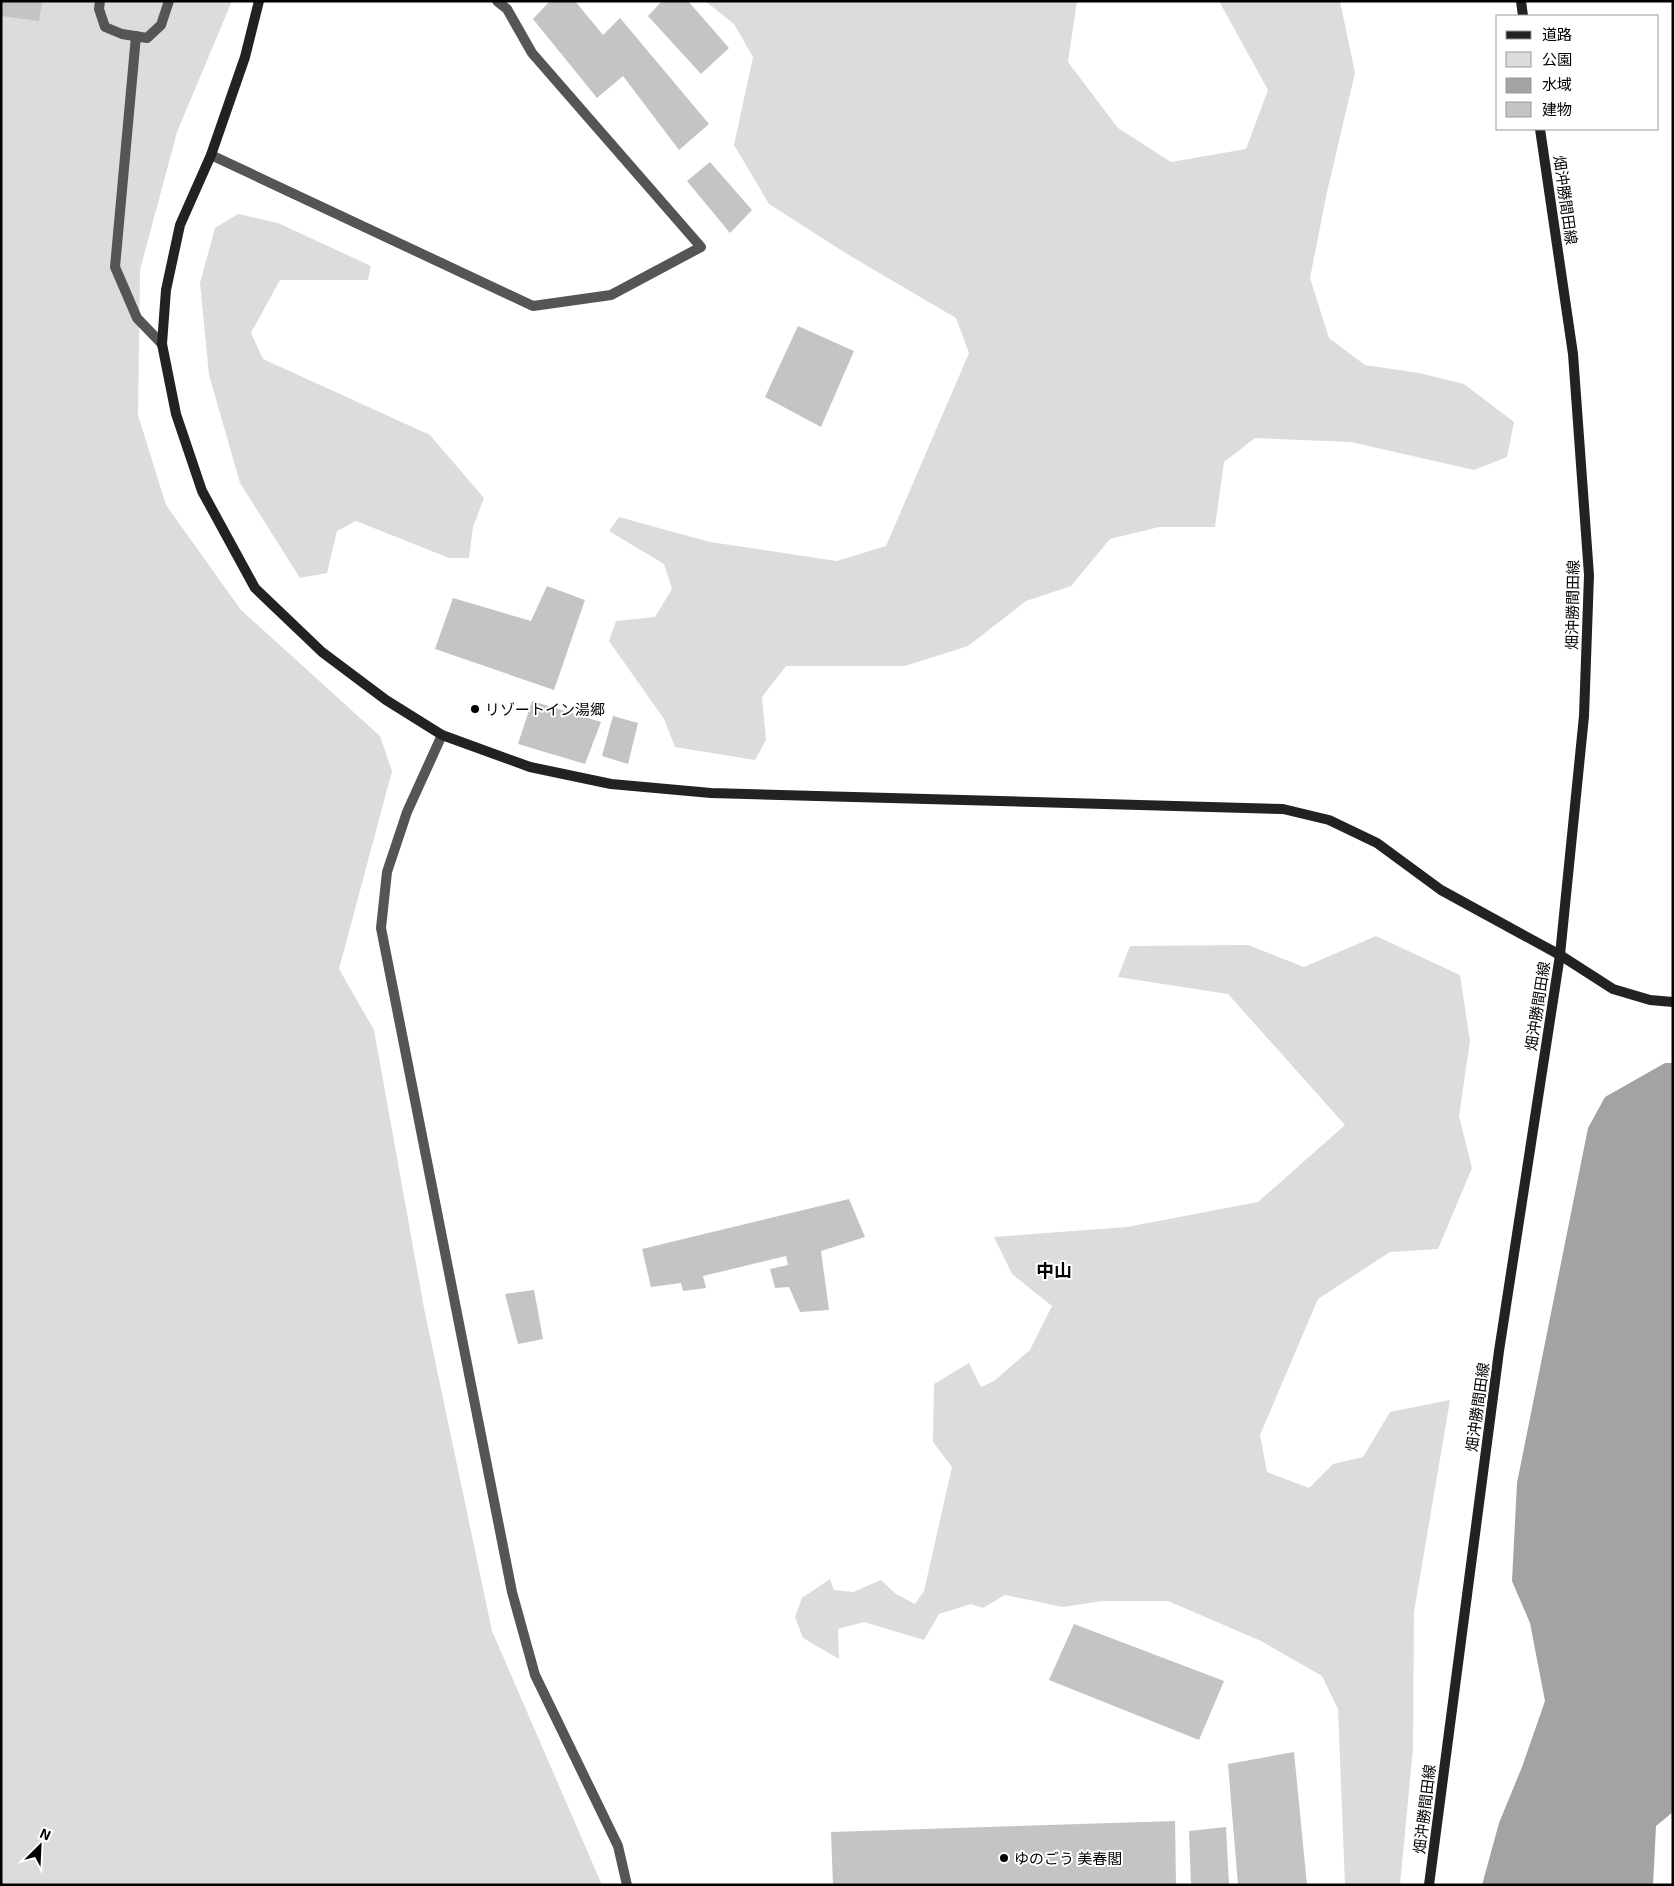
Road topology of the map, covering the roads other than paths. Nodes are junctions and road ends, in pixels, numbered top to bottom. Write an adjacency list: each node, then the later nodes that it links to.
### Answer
1 (100, 1): 7 (street)
2 (168, 1): 7 (street)
3 (259, 1): 9 (street)
4 (497, 1): 9 (street)
5 (1521, 1): 6 (street)
6 (1523, 15)
7 (136, 36): 10 (street)
8 (1540, 130): 12 (street, 畑沖勝間田線)
9 (211, 155): 10 (street)
10 (162, 344): 11 (street)
11 (442, 734): 12 (street); 14 (street)
12 (1560, 955): 13 (street); 15 (street, 畑沖勝間田線)
13 (1673, 1002)
14 (627, 1885)
15 (1429, 1885)

